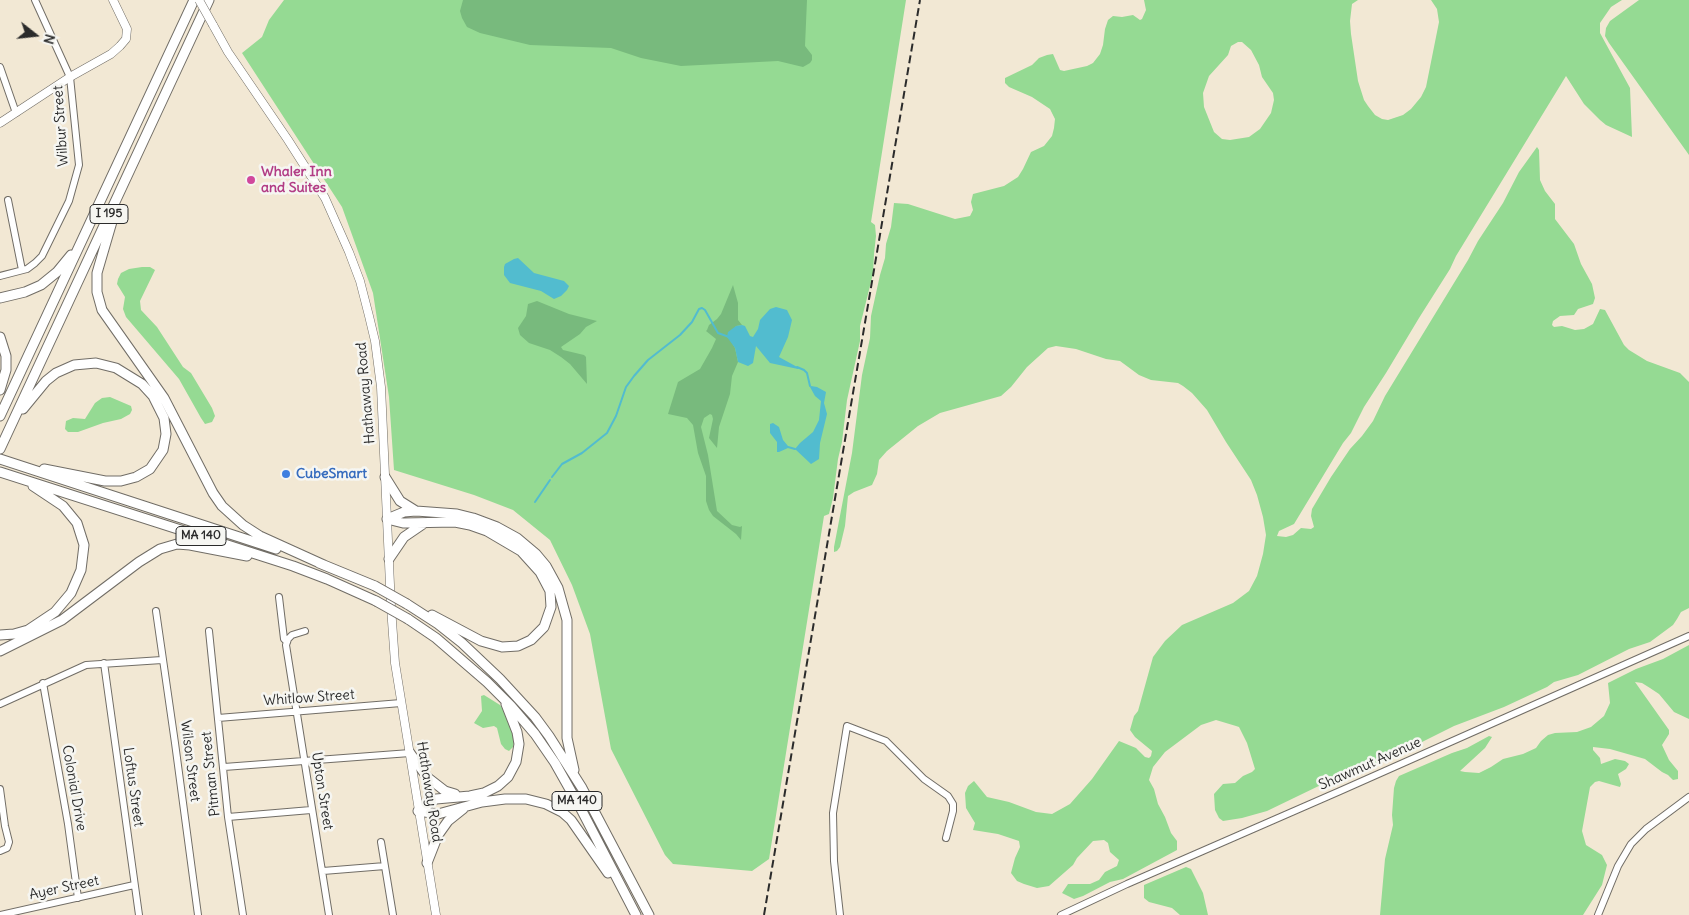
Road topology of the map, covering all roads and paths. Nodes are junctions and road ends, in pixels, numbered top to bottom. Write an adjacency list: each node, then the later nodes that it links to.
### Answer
1 (35, 0): 7 (street, Wilbur Street)
2 (113, 0): 7 (main road)
3 (194, 0): 12 (highway, I 195)
4 (199, 0): 24 (main road, Hathaway Road, bridge)
5 (208, 0): 10 (highway, I 195)
6 (0, 67): 8 (street)
7 (70, 77): 8 (main road); 13 (street, Wilbur Street)
8 (16, 113): 9 (main road)
9 (0, 123)
10 (127, 176): 19 (highway, I 195); 30 (highway)
11 (8, 200): 13 (street)
12 (81, 243): 15 (highway); 18 (highway, I 195)
13 (22, 270): 14 (street)
14 (0, 276)
15 (0, 298)
16 (0, 337): 17 (highway)
17 (0, 390)
18 (0, 416)
19 (10, 428): 20 (highway, I 195); 22 (highway)
20 (1, 448)
21 (0, 459): 22 (highway, MA 140)
22 (23, 467): 30 (highway, MA 140)
23 (0, 472): 25 (highway, MA 140)
24 (385, 477): 26 (highway); 27 (main road, Hathaway Road)
25 (22, 479): 31 (highway, MA 140); 37 (highway)
26 (416, 511): 27 (highway); 52 (highway)
27 (386, 519): 28 (highway); 29 (main road, Hathaway Road)
28 (426, 523): 29 (highway); 33 (highway)
29 (389, 560): 45 (main road, Hathaway Road)
30 (324, 565): 33 (highway, MA 140, bridge)
31 (311, 573): 40 (highway); 44 (highway, MA 140, bridge)
32 (278, 597): 39 (street, Upton Street)
33 (410, 605): 52 (highway, MA 140)
34 (156, 611): 41 (street, Wilson Street)
35 (209, 631): 48 (street, Pitman Street)
36 (306, 632): 39 (street)
37 (0, 636)
38 (1689, 636): 78 (street, Shawmut Avenue)
39 (286, 642): 47 (street, Upton Street)
40 (0, 651)
41 (162, 660): 42 (street); 71 (street, Wilson Street)
42 (104, 663): 43 (street); 66 (street, Loftus Street)
43 (43, 683): 46 (street); 67 (street, Colonial Drive)
44 (502, 697): 54 (highway); 68 (highway, MA 140)
45 (402, 703): 47 (street, Whitlow Street); 49 (main road, Hathaway Road)
46 (0, 704)
47 (297, 711): 48 (street, Whitlow Street); 50 (street, Upton Street)
48 (218, 718): 51 (street, Pitman Street)
49 (410, 753): 50 (street); 54 (highway); 58 (main road, Hathaway Road)
50 (305, 761): 51 (street); 57 (street, Upton Street)
51 (224, 767): 59 (street, Pitman Street)
52 (576, 777): 76 (highway, MA 140)
53 (0, 789): 62 (street)
54 (463, 796): 58 (highway)
55 (1689, 797): 79 (street)
56 (475, 804): 58 (highway); 63 (highway); 68 (highway)
57 (312, 810): 59 (street); 65 (street, Upton Street)
58 (418, 811): 63 (main road, Hathaway Road)
59 (228, 817): 72 (street, Pitman Street)
60 (946, 838): 77 (street)
61 (381, 842): 64 (street)
62 (0, 851)
63 (428, 863): 75 (main road, Hathaway Road)
64 (385, 866): 65 (street); 74 (street)
65 (323, 871): 73 (street, Upton Street)
66 (134, 885): 67 (street, Ayer Street); 70 (street, Loftus Street)
67 (78, 898): 69 (street, Ayer Street)
68 (634, 912)
69 (0, 915)
70 (138, 915)
71 (198, 915)
72 (244, 915)
73 (329, 915)
74 (393, 915)
75 (436, 915)
76 (649, 915)
77 (840, 915)
78 (1061, 915)
79 (1598, 915)

